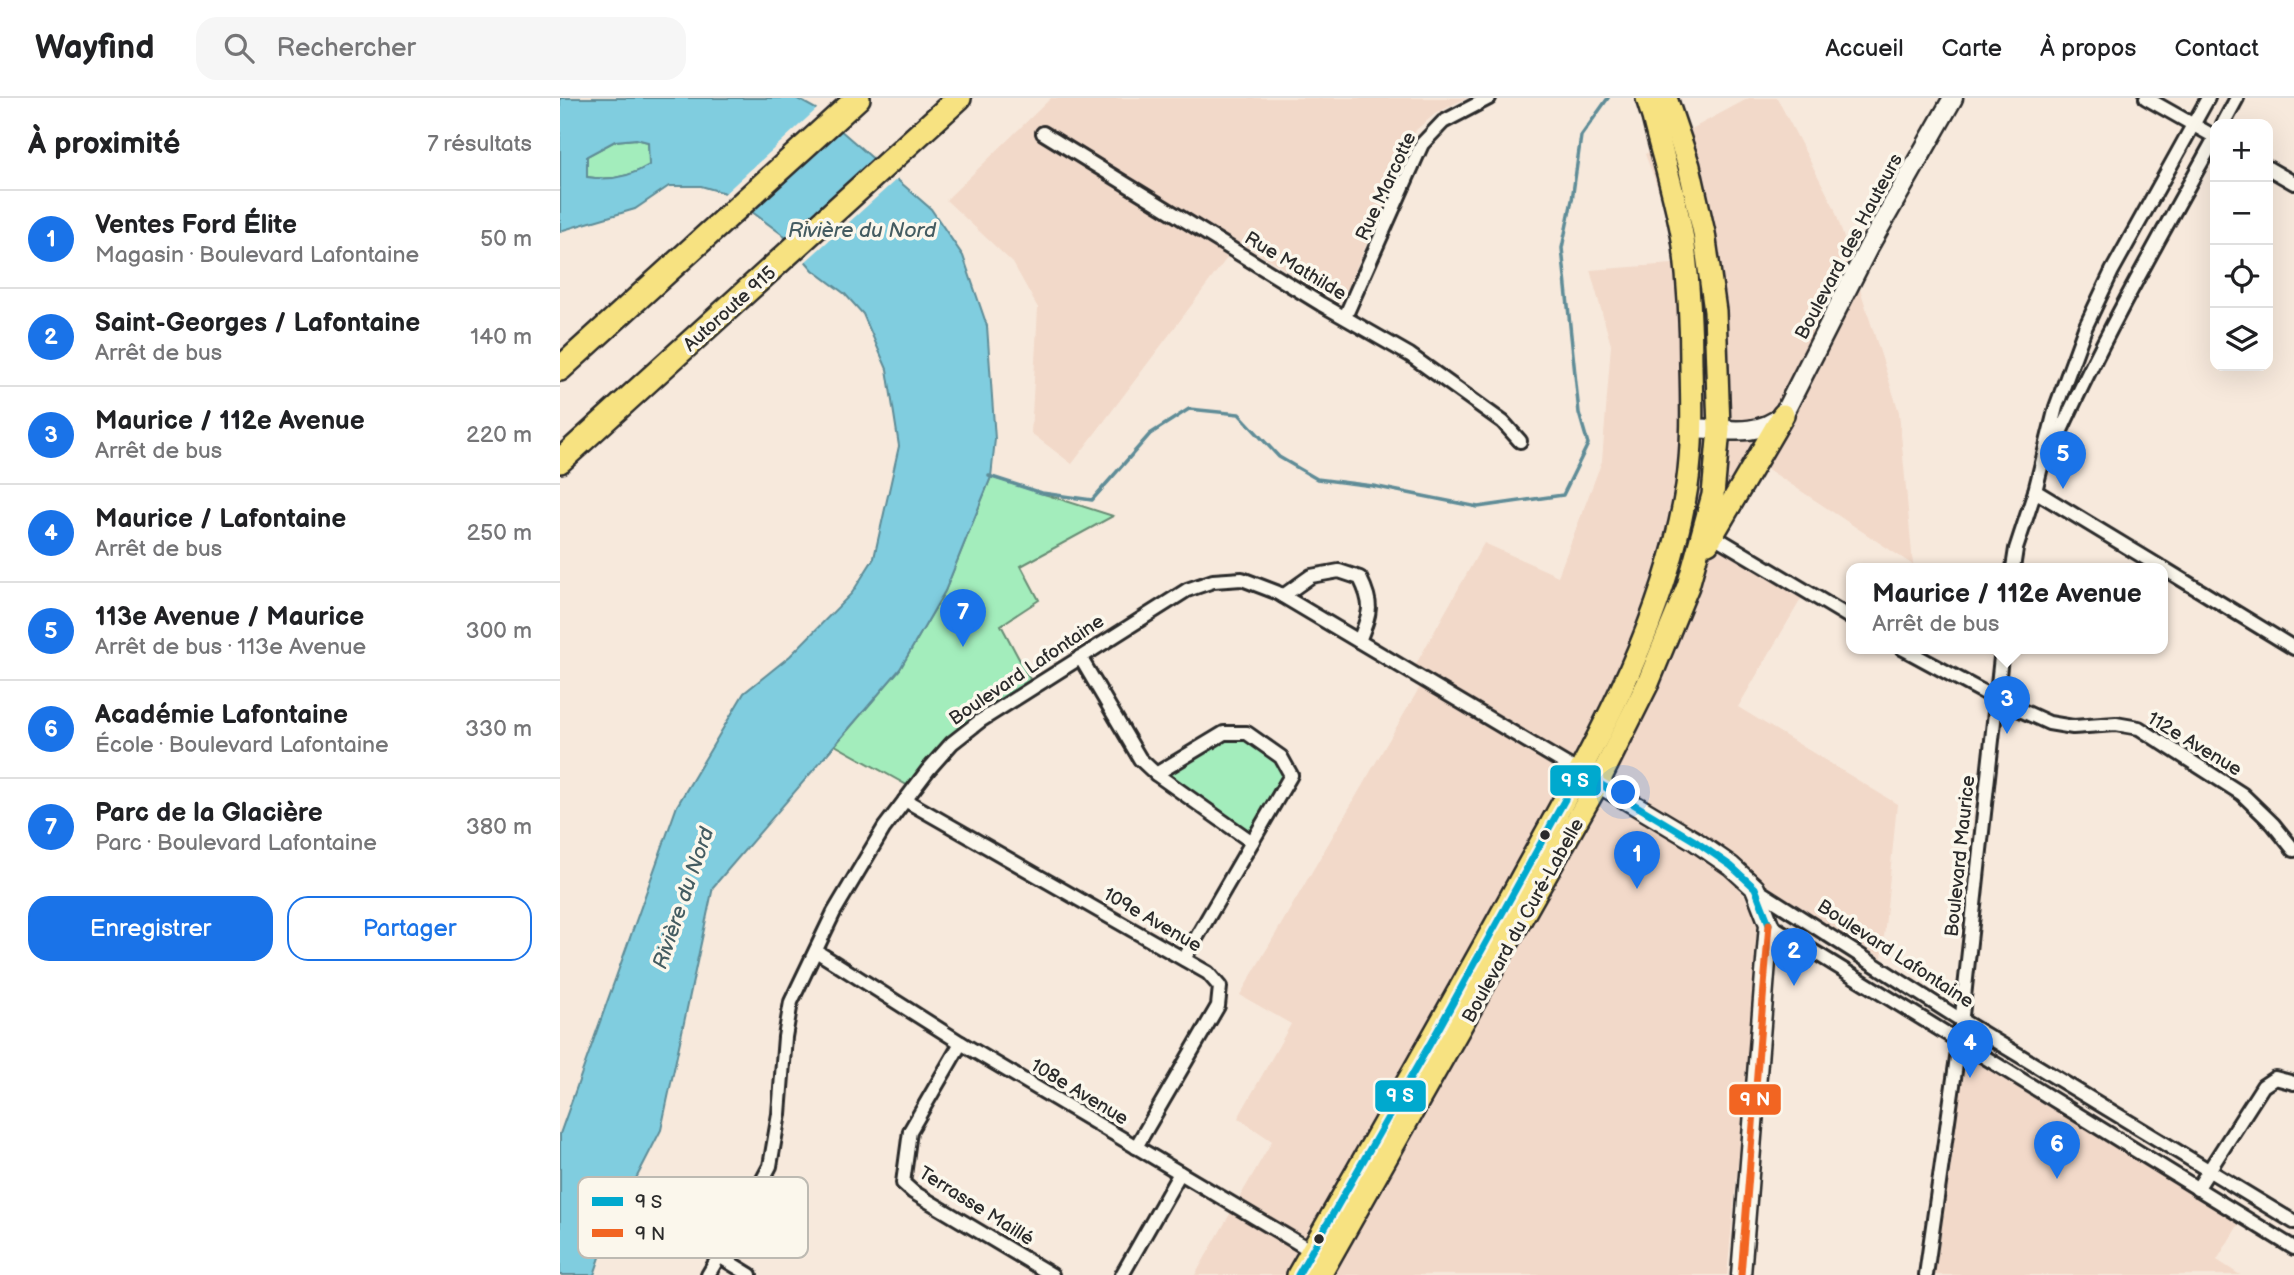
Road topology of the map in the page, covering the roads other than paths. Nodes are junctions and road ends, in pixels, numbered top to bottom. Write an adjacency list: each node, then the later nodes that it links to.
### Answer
1 (959, 98): 25 (highway, Autoroute 915)
2 (1489, 98): 19 (street, Rue Marcotte)
3 (1647, 98): 22 (main road, Boulevard du Curé-Labelle)
4 (1666, 98): 23 (main road, Boulevard du Curé-Labelle)
5 (1953, 98): 21 (street, Boulevard des Hauteurs)
6 (2147, 98): 11 (street)
7 (2208, 98): 11 (street)
8 (2237, 98): 10 (street)
9 (849, 106): 20 (highway)
10 (2226, 119)
11 (2193, 124): 13 (street); 17 (street)
12 (1044, 133): 19 (street, Rue Mathilde)
13 (2210, 134)
14 (2210, 146): 18 (street)
15 (2273, 171): 16 (street)
16 (2294, 183)
17 (2123, 251): 18 (street); 26 (street)
18 (2143, 266): 26 (street)
19 (1345, 317): 24 (street, Rue Mathilde)
20 (560, 369)
21 (1783, 415): 23 (street); 27 (main road)
22 (1693, 428): 23 (street); 41 (main road, Boulevard du Curé-Labelle)
23 (1719, 429): 31 (main road, Boulevard du Curé-Labelle)
24 (1520, 440)
25 (560, 461)
26 (2035, 491): 28 (street); 29 (street)
27 (1712, 535): 31 (main road); 33 (street)
28 (2013, 563)
29 (2154, 563)
30 (2168, 572): 35 (street)
31 (1688, 586): 41 (main road, Boulevard du Curé-Labelle)
32 (1283, 596): 34 (street, Boulevard Lafontaine); 34 (street); 38 (street, Boulevard Lafontaine)
33 (1846, 615)
34 (1359, 641): 41 (street, Boulevard Lafontaine)
35 (2293, 646)
36 (1913, 654): 39 (street, 112e Avenue)
37 (2001, 654): 39 (street, Boulevard Maurice)
38 (1080, 657): 40 (street); 42 (street, Boulevard Lafontaine)
39 (1996, 699): 44 (street, 112e Avenue); 49 (street, Boulevard Maurice)
40 (1156, 775): 43 (street); 43 (street)
41 (1589, 778): 45 (street, Boulevard Lafontaine); 64 (main road, Boulevard du Curé-Labelle)
42 (905, 800): 47 (street, Boulevard Lafontaine); 48 (street, 109e Avenue)
43 (1252, 842): 48 (street)
44 (2294, 850)
45 (1755, 888): 46 (street, Boulevard Lafontaine); 49 (street, Boulevard Lafontaine)
46 (1769, 924): 51 (street); 70 (street)
47 (816, 951): 50 (street, 108e Avenue); 58 (street, Boulevard Lafontaine)
48 (1184, 959): 55 (street, 109e Avenue)
49 (1961, 1020): 51 (street, Boulevard Maurice); 53 (street, Boulevard Lafontaine)
50 (961, 1043): 55 (street, 108e Avenue); 67 (street, Terrasse Maillé)
51 (1959, 1043): 54 (street); 71 (street, Boulevard Maurice)
52 (2294, 1083): 56 (street)
53 (2123, 1118): 54 (street); 56 (street, Boulevard Lafontaine)
54 (2112, 1137): 59 (street)
55 (1136, 1147): 57 (street, 108e Avenue)
56 (2209, 1171): 59 (street); 60 (street, Boulevard Lafontaine)
57 (1180, 1173): 64 (street, 108e Avenue); 68 (street)
58 (763, 1177)
59 (2197, 1189): 61 (street)
60 (2294, 1222)
61 (2294, 1248)
62 (718, 1258): 65 (street, Boulevard Lafontaine)
63 (722, 1258): 66 (street)
64 (1320, 1262): 69 (main road, Boulevard du Curé-Labelle)
65 (708, 1275)
66 (750, 1275)
67 (1052, 1275)
68 (1122, 1275)
69 (1298, 1275)
70 (1741, 1275)
71 (1926, 1275)

